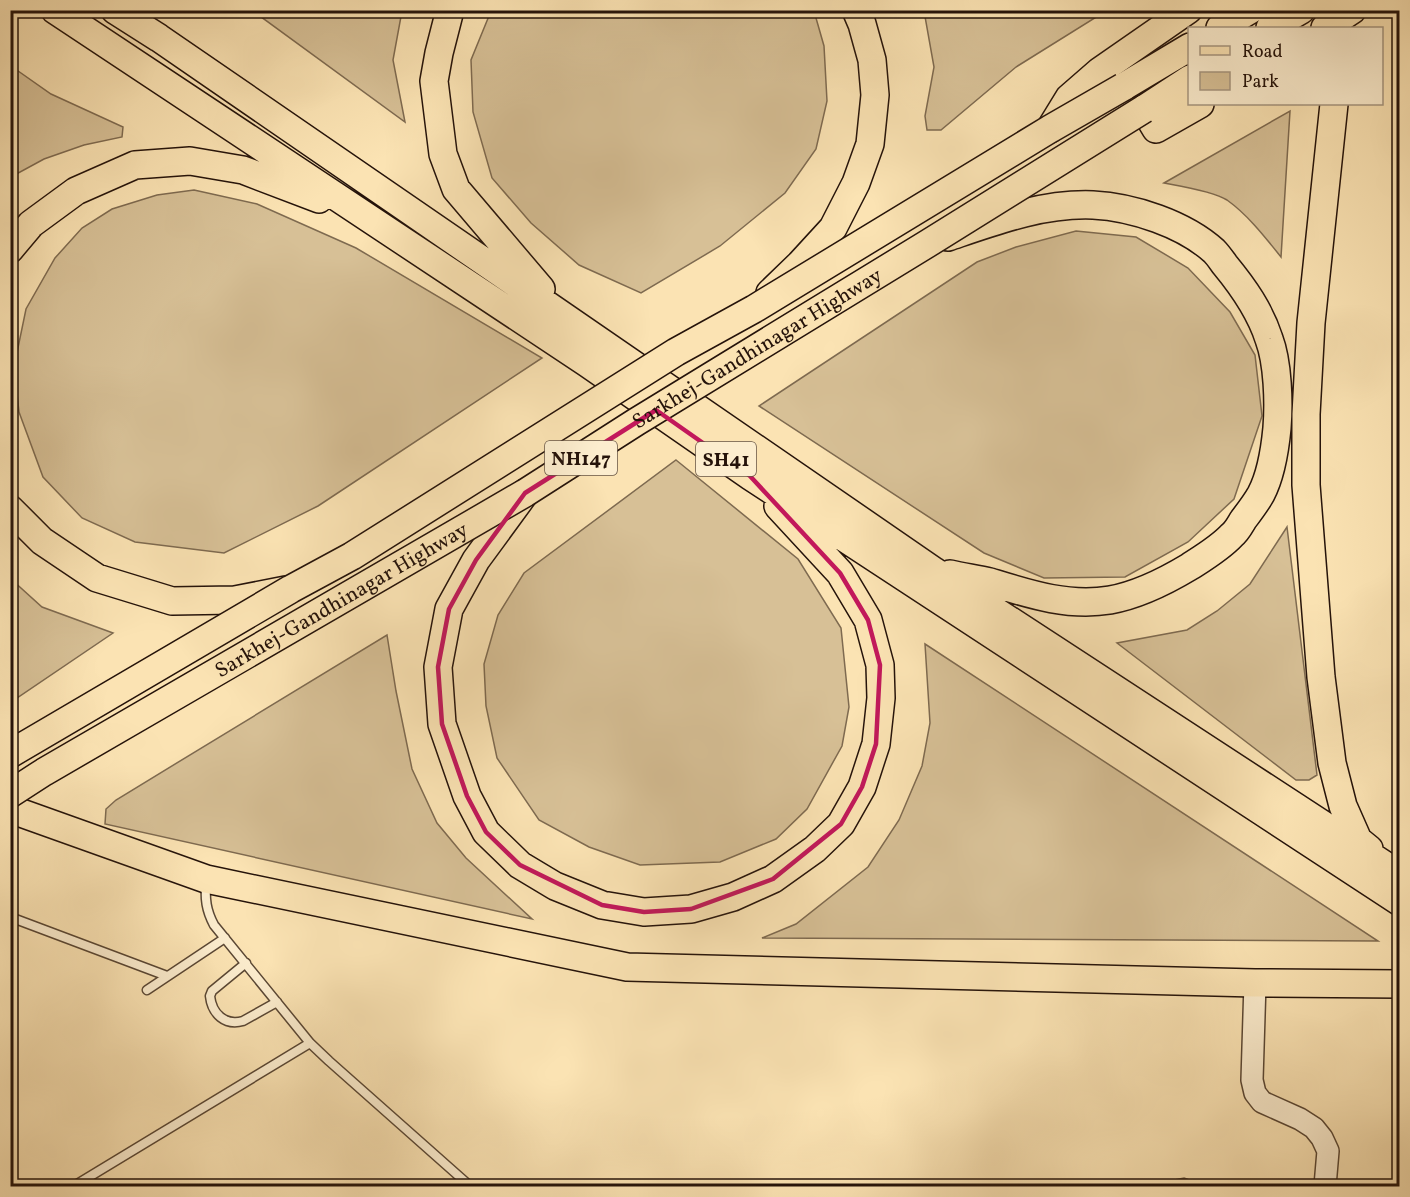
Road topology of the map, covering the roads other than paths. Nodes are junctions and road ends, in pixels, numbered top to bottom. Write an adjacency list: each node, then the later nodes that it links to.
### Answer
1 (56, 10): 19 (main road, SH41)
2 (115, 10): 23 (main road, SH41)
3 (450, 10): 23 (main road)
4 (856, 10): 22 (main road)
5 (1188, 10): 18 (main road)
6 (1250, 10): 9 (main road)
7 (1301, 10): 10 (main road)
8 (1353, 10): 11 (main road); 12 (main road)
9 (1222, 27)
10 (1272, 27)
11 (1327, 27)
12 (1349, 27)
13 (1188, 48): 18 (main road, Sarkhej-Gandhinagar Highway / NH147, bridge)
14 (1188, 80): 17 (main road, Sarkhej-Gandhinagar Highway / NH147)
15 (1198, 105): 17 (main road)
16 (1334, 105): 32 (main road)
17 (1144, 109): 20 (main road, Sarkhej-Gandhinagar Highway / NH147, bridge)
18 (1050, 129): 22 (main road, Sarkhej-Gandhinagar Highway / NH147, bridge)
19 (365, 216): 21 (main road); 24 (main road, SH41)
20 (927, 244): 25 (main road, Sarkhej-Gandhinagar Highway / NH147, bridge); 27 (main road)
21 (10, 249)
22 (754, 309): 28 (main road, Sarkhej-Gandhinagar Highway / NH147, bridge)
23 (563, 315): 27 (main road, SH41)
24 (750, 476): 25 (main road); 34 (main road, SH41)
25 (525, 493): 30 (main road, Sarkhej-Gandhinagar Highway / NH147, bridge)
26 (10, 508): 28 (main road)
27 (934, 571): 32 (main road, SH41)
28 (291, 590): 29 (main road, Sarkhej-Gandhinagar Highway / NH147, bridge)
29 (10, 754)
30 (10, 794)
31 (10, 809): 33 (main road)
32 (1395, 872)
33 (206, 879): 36 (lane); 39 (main road)
34 (1400, 902)
35 (10, 917): 38 (lane)
36 (225, 938): 37 (lane); 38 (lane)
37 (246, 963): 42 (lane); 42 (lane)
38 (167, 976): 41 (lane)
39 (1255, 984): 40 (main road); 46 (street)
40 (1400, 984)
41 (147, 990)
42 (277, 1002): 43 (lane)
43 (310, 1043): 44 (lane); 45 (lane)
44 (74, 1186)
45 (470, 1186)
46 (1325, 1186)

